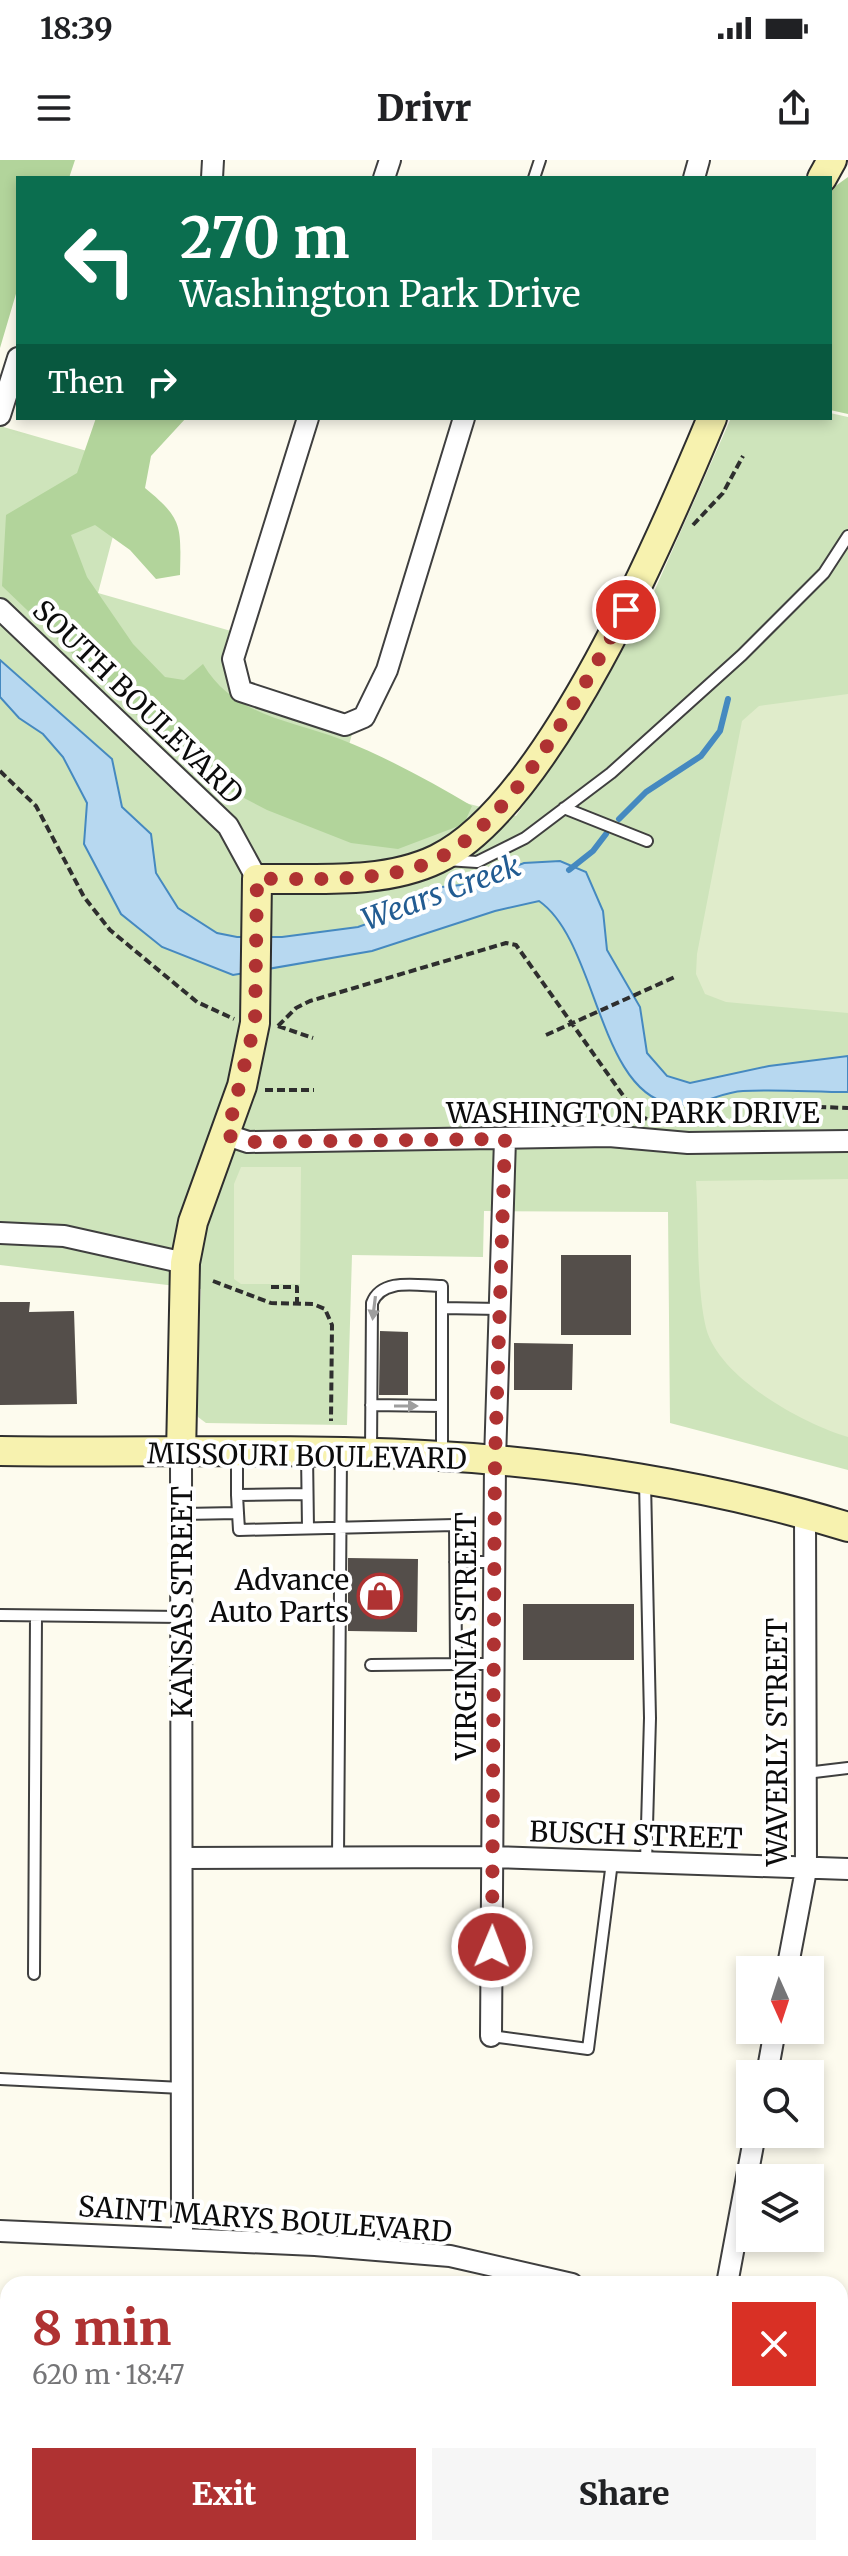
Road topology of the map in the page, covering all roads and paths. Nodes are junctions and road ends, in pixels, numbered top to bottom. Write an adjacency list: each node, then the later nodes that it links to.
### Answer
1 (16, 364): 2 (street)
2 (0, 415)
3 (307, 420): 4 (street)
4 (463, 420)
5 (707, 420): 13 (street)
6 (743, 456): 7 (path)
7 (688, 530)
8 (848, 536): 11 (lane)
9 (0, 609): 14 (street, SOUTH BOULEVARD)
10 (0, 771): 16 (path)
11 (564, 808): 12 (lane); 13 (lane)
12 (647, 841)
13 (436, 860): 14 (street)
14 (257, 879): 16 (street, KANSAS STREET)
15 (677, 976): 17 (path)
16 (248, 1010): 25 (street, KANSAS STREET)
17 (574, 1025): 18 (path); 19 (path); 23 (path)
18 (546, 1035)
19 (313, 1038)
20 (254, 1090): 21 (path)
21 (314, 1090)
22 (848, 1108): 24 (path)
23 (660, 1123)
24 (733, 1124)
25 (227, 1135): 26 (street, WASHINGTON PARK DRIVE); 29 (street, KANSAS STREET)
26 (505, 1139): 27 (street, WASHINGTON PARK DRIVE); 34 (street, VIRGINIA STREET)
27 (848, 1141)
28 (0, 1233): 29 (street)
29 (185, 1263): 42 (street, KANSAS STREET)
30 (213, 1281): 32 (path)
31 (271, 1287): 32 (path)
32 (297, 1303): 37 (path)
33 (442, 1308): 34 (lane); 35 (lane, one-way to 35); 36 (lane)
34 (500, 1309): 45 (street, VIRGINIA STREET)
35 (371, 1405): 36 (lane, one-way to 36); 43 (lane)
36 (442, 1406): 44 (lane)
37 (331, 1421)
38 (0, 1451): 42 (street, MISSOURI BOULEVARD)
39 (237, 1453): 40 (street, MISSOURI BOULEVARD); 42 (street, MISSOURI BOULEVARD); 48 (lane)
40 (307, 1453): 41 (street, MISSOURI BOULEVARD); 47 (lane)
41 (341, 1453): 43 (street, MISSOURI BOULEVARD); 52 (lane)
42 (181, 1454): 51 (street, KANSAS STREET)
43 (371, 1454): 44 (street, MISSOURI BOULEVARD)
44 (442, 1456): 45 (street, MISSOURI BOULEVARD)
45 (495, 1460): 46 (street, MISSOURI BOULEVARD); 56 (street, VIRGINIA STREET)
46 (645, 1480): 50 (street, MISSOURI BOULEVARD); 69 (lane)
47 (307, 1494): 48 (lane); 54 (lane)
48 (237, 1495): 49 (lane)
49 (238, 1513): 51 (lane); 54 (lane)
50 (805, 1513): 53 (street, MISSOURI BOULEVARD); 64 (street, WAVERLY STREET)
51 (182, 1514): 59 (street, KANSAS STREET)
52 (341, 1527): 54 (lane); 55 (lane); 67 (lane)
53 (848, 1527)
54 (308, 1528)
55 (455, 1562): 56 (lane); 60 (lane)
56 (495, 1562): 61 (street, VIRGINIA STREET)
57 (0, 1615): 58 (lane)
58 (36, 1616): 59 (lane); 73 (lane)
59 (182, 1617): 66 (street, KANSAS STREET)
60 (456, 1664): 61 (lane); 62 (lane)
61 (494, 1664): 65 (street, VIRGINIA STREET)
62 (371, 1665)
63 (848, 1768): 64 (lane)
64 (806, 1773): 71 (street, WAVERLY STREET)
65 (494, 1857): 67 (street, BUSCH STREET); 68 (street, BUSCH STREET); 74 (street, VIRGINIA STREET)
66 (182, 1858): 67 (street, BUSCH STREET); 76 (street, KANSAS STREET)
67 (338, 1858)
68 (612, 1862): 69 (street, BUSCH STREET); 74 (lane)
69 (646, 1864): 71 (street, BUSCH STREET)
70 (848, 1869): 71 (street, BUSCH STREET)
71 (806, 1870): 72 (street, WAVERLY STREET)
72 (790, 1956)
73 (34, 1974)
74 (491, 2036)
75 (0, 2079): 76 (lane)
76 (182, 2088): 79 (street, KANSAS STREET)
77 (752, 2148): 81 (street)
78 (0, 2231): 79 (street, SAINT MARYS BOULEVARD)
79 (182, 2239): 80 (street, SAINT MARYS BOULEVARD)
80 (537, 2276)
81 (728, 2276)

